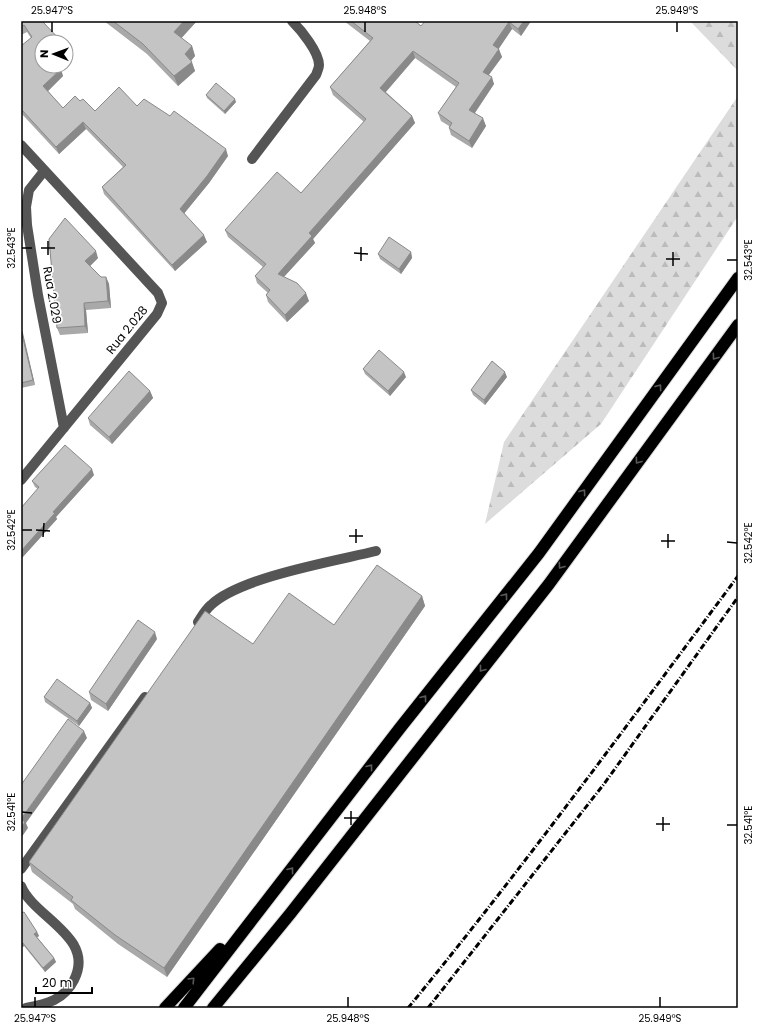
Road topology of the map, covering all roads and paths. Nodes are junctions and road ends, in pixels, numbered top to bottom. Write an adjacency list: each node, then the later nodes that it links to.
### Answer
1 (292, 21): 3 (lane)
2 (21, 145): 4 (lane, Rua 2.028)
3 (252, 159)
4 (44, 172): 7 (lane, Rua 2.029); 7 (lane, Rua 2.028)
5 (738, 278): 14 (highway, one-way to 5)
6 (738, 325): 18 (highway, one-way to 18)
7 (64, 428): 8 (lane, Rua 2.028)
8 (21, 480)
9 (376, 551): 10 (lane)
10 (192, 631)
11 (150, 690): 12 (lane)
12 (21, 869)
13 (21, 886): 15 (lane)
14 (267, 901): 16 (highway, one-way to 14); 17 (highway)
15 (26, 1008)
16 (165, 1008)
17 (184, 1008)
18 (213, 1008)

